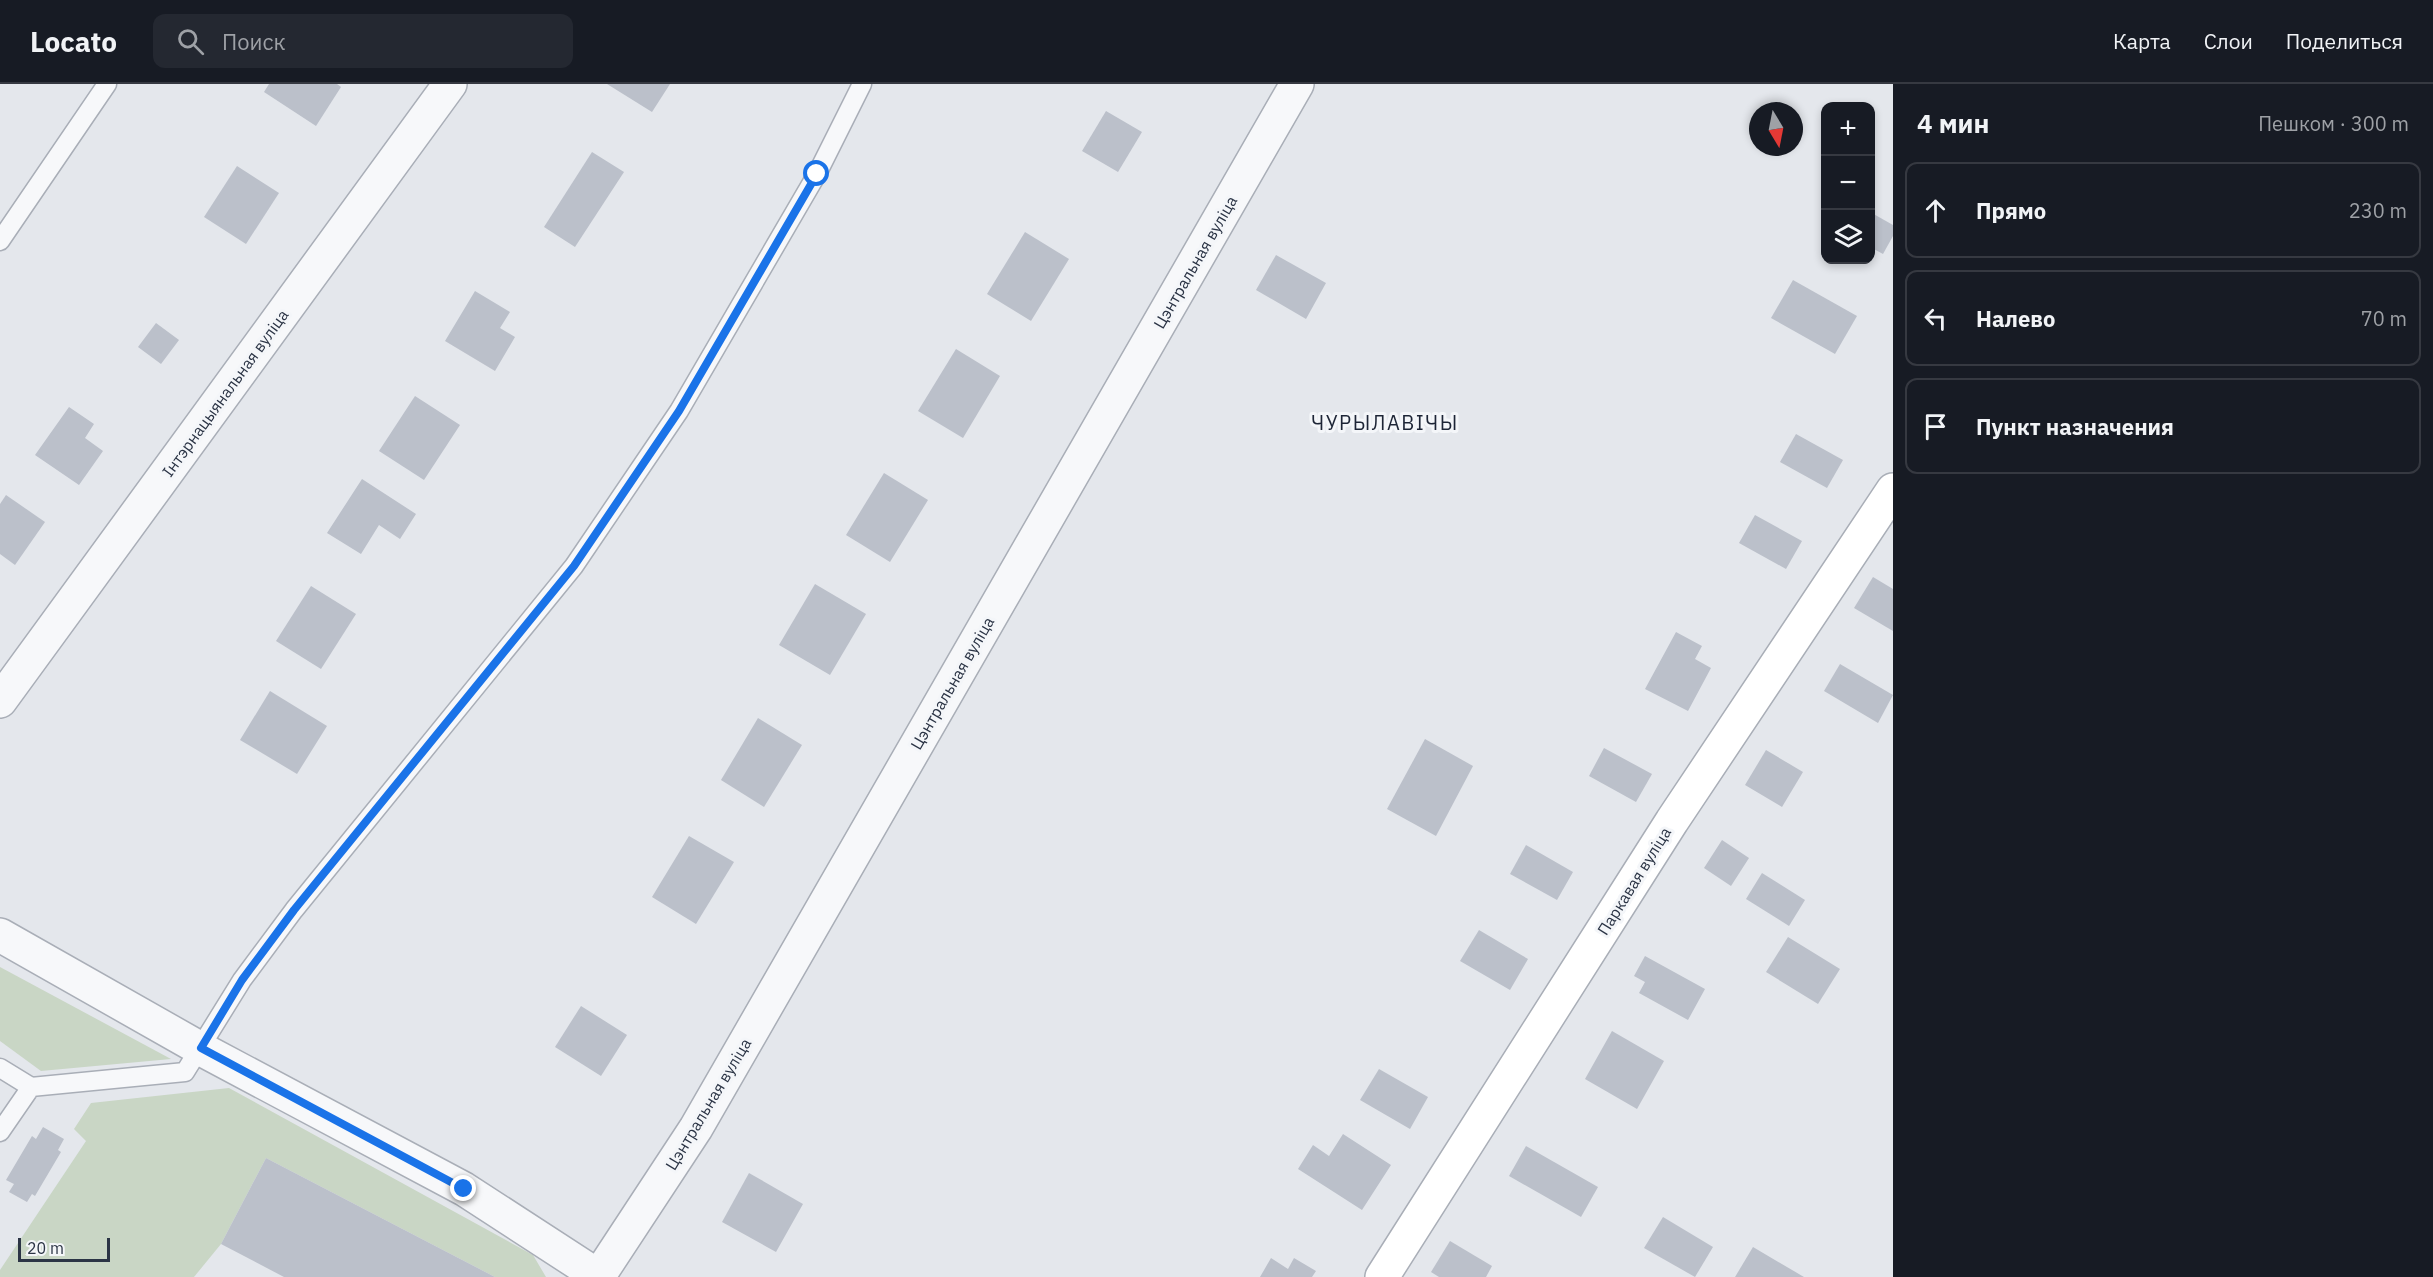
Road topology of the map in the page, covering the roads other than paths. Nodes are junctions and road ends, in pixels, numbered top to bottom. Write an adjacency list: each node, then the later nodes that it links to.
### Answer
1 (107, 84): 5 (lane)
2 (450, 84): 7 (street, Інтэрнацыянальная вуліца)
3 (862, 84): 9 (lane)
4 (1298, 84): 13 (street, Цэнтральная вуліца)
5 (0, 242)
6 (1893, 490): 14 (street, Паркавая вуліца)
7 (0, 701)
8 (0, 935): 9 (street)
9 (201, 1048): 11 (lane); 13 (street)
10 (0, 1068): 11 (lane)
11 (31, 1087): 12 (lane)
12 (0, 1131)
13 (598, 1276)
14 (1382, 1277)

